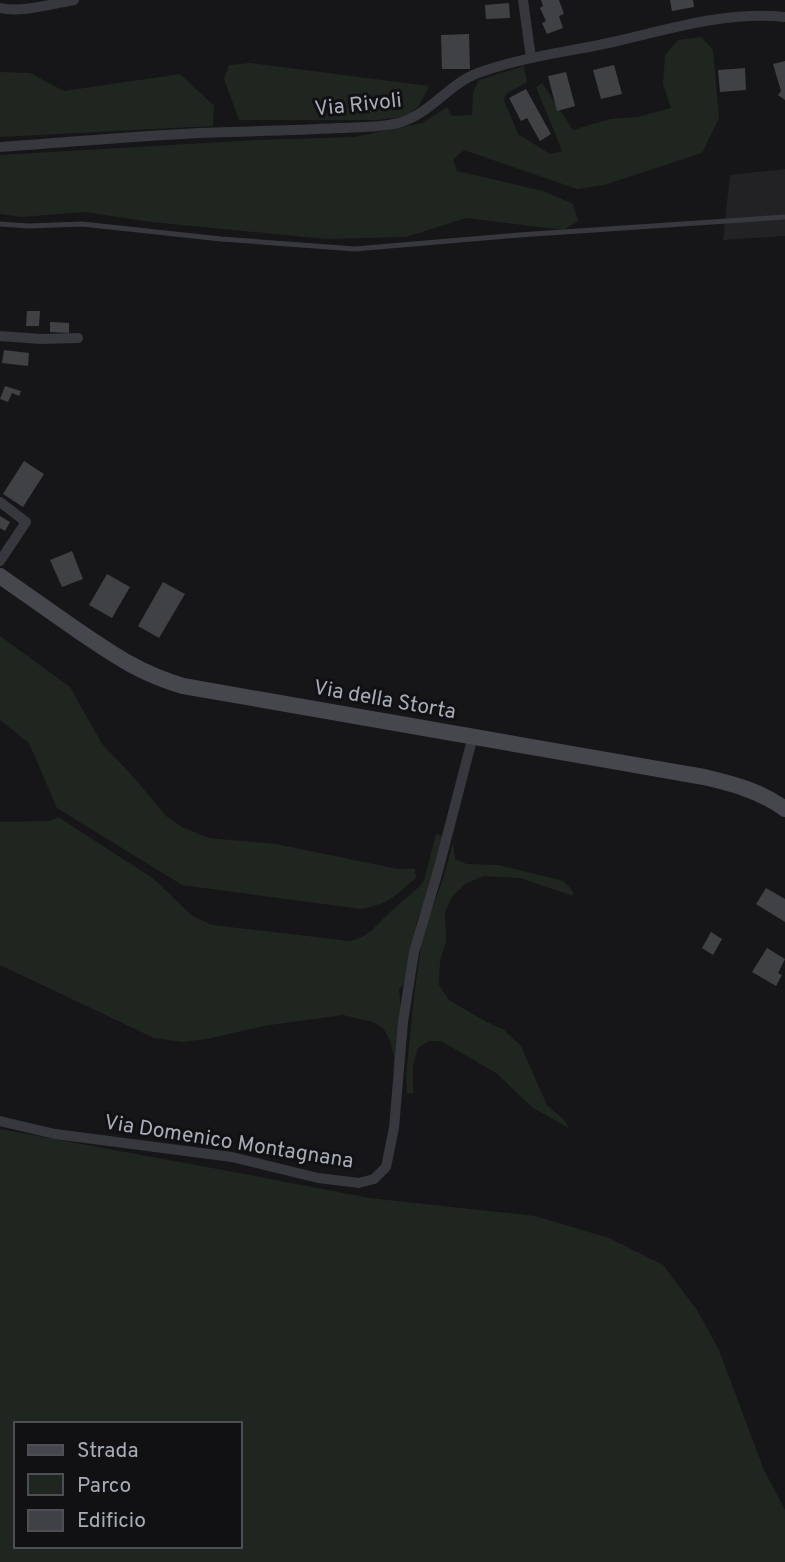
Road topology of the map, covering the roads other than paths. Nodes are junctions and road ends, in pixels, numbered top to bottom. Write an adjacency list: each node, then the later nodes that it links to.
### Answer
1 (74, 0): 3 (street)
2 (523, 0): 5 (street)
3 (0, 8)
4 (785, 18): 5 (street, Via Rivoli)
5 (531, 58): 6 (street, Via Rivoli)
6 (0, 148)
7 (785, 217): 8 (lane)
8 (0, 224)
9 (0, 336): 10 (street)
10 (78, 338)
11 (0, 502): 12 (street)
12 (0, 561)
13 (0, 576): 14 (main road, Via della Storta)
14 (473, 736): 15 (main road, Via della Storta); 16 (street, Via Domenico Montagnana)
15 (785, 809)
16 (0, 1121)

